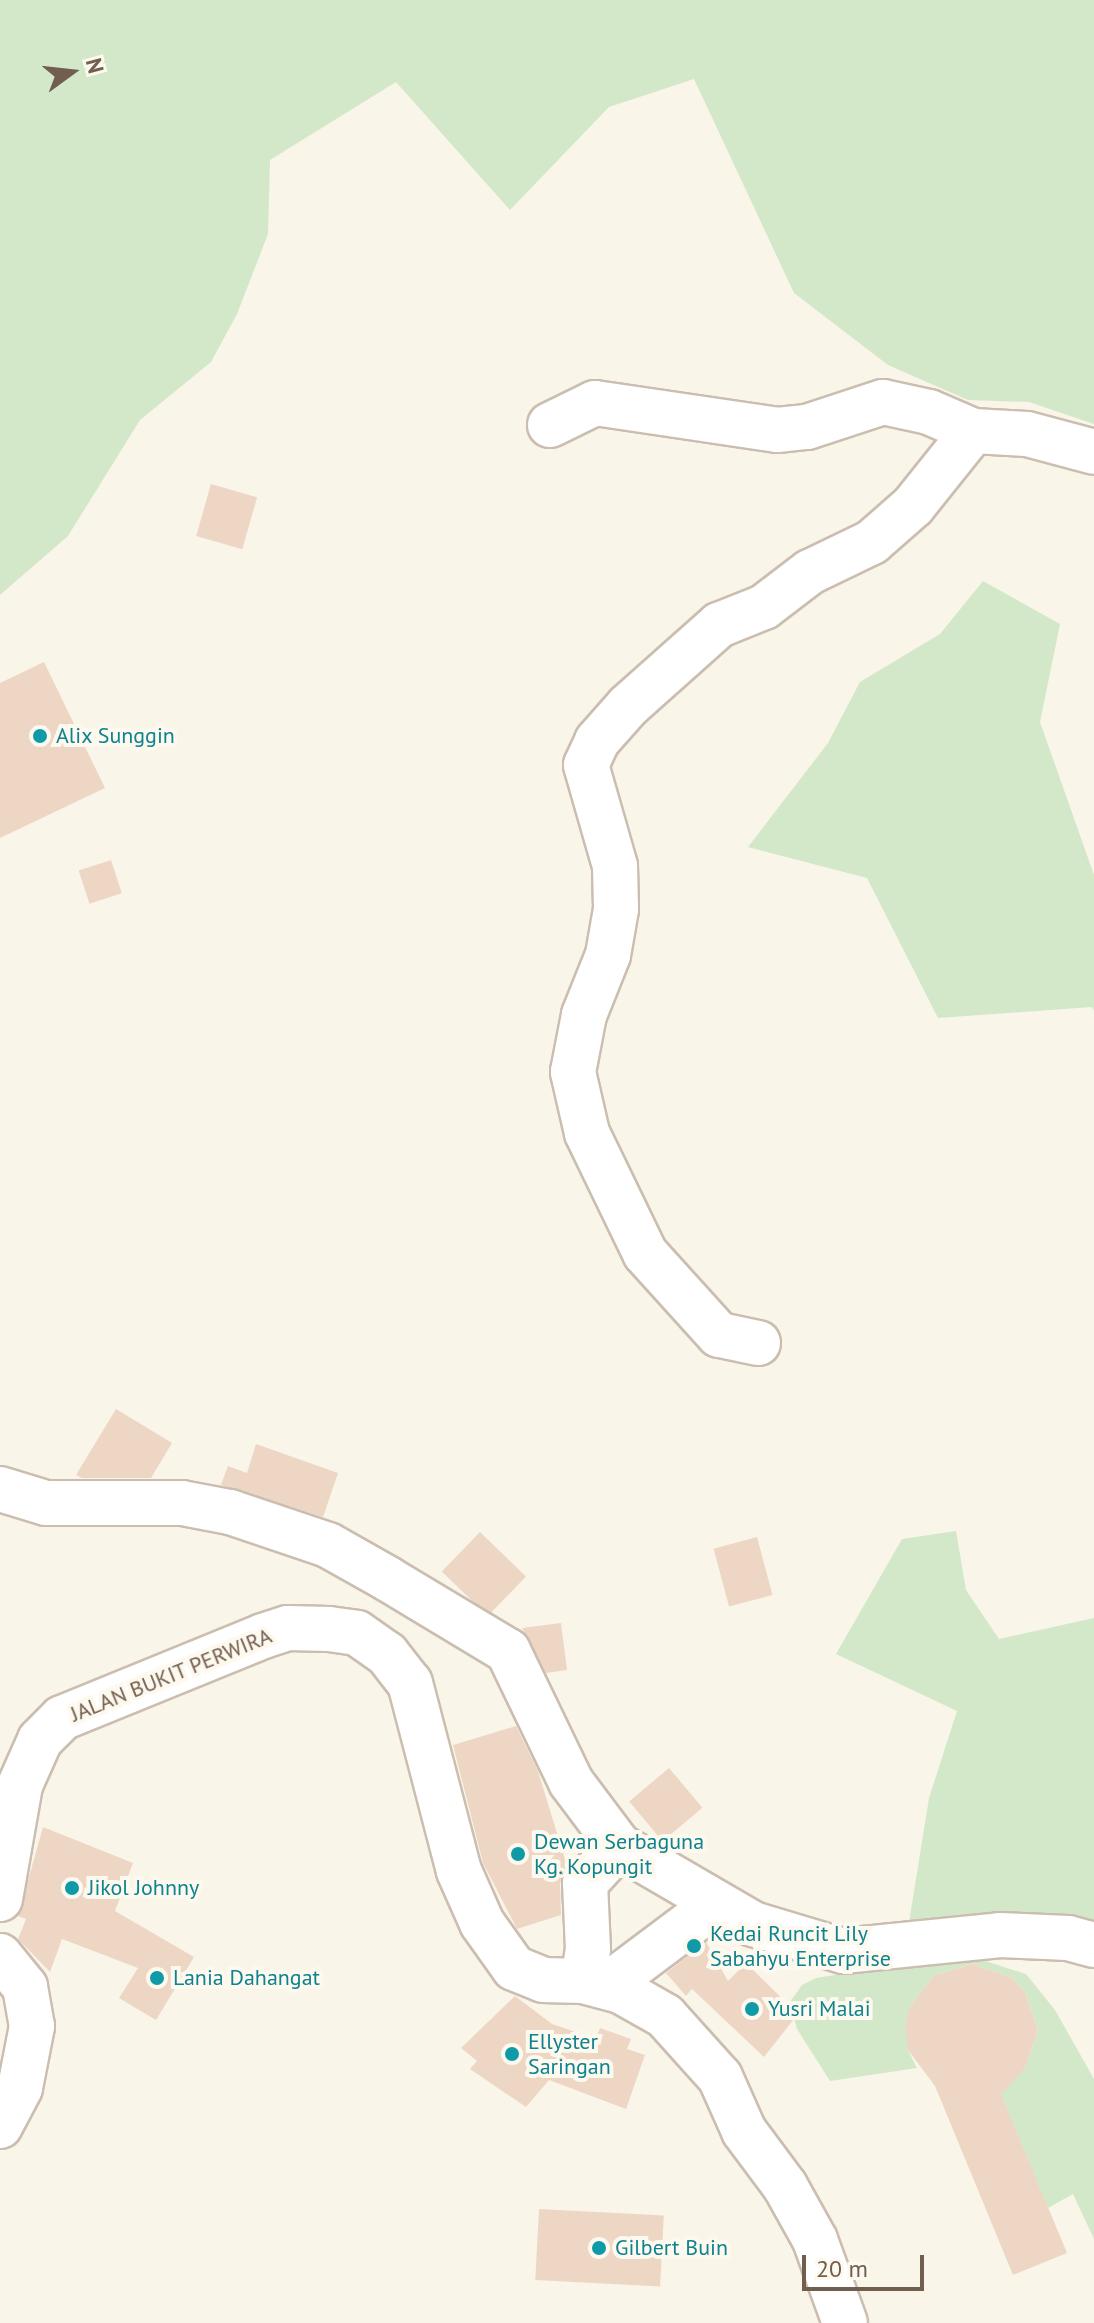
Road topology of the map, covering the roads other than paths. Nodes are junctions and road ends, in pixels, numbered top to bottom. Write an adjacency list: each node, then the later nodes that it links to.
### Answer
1 (550, 425): 2 (street)
2 (973, 431): 3 (street); 4 (street)
3 (1094, 452)
4 (758, 1343)
5 (0, 1489): 6 (street)
6 (619, 1846): 8 (street); 11 (street)
7 (0, 1899): 11 (street, JALAN BUKIT PERWIRA)
8 (716, 1904): 9 (street); 11 (street)
9 (1094, 1945)
10 (0, 1956): 12 (street)
11 (602, 1986): 13 (street)
12 (0, 2126)
13 (845, 2323)

